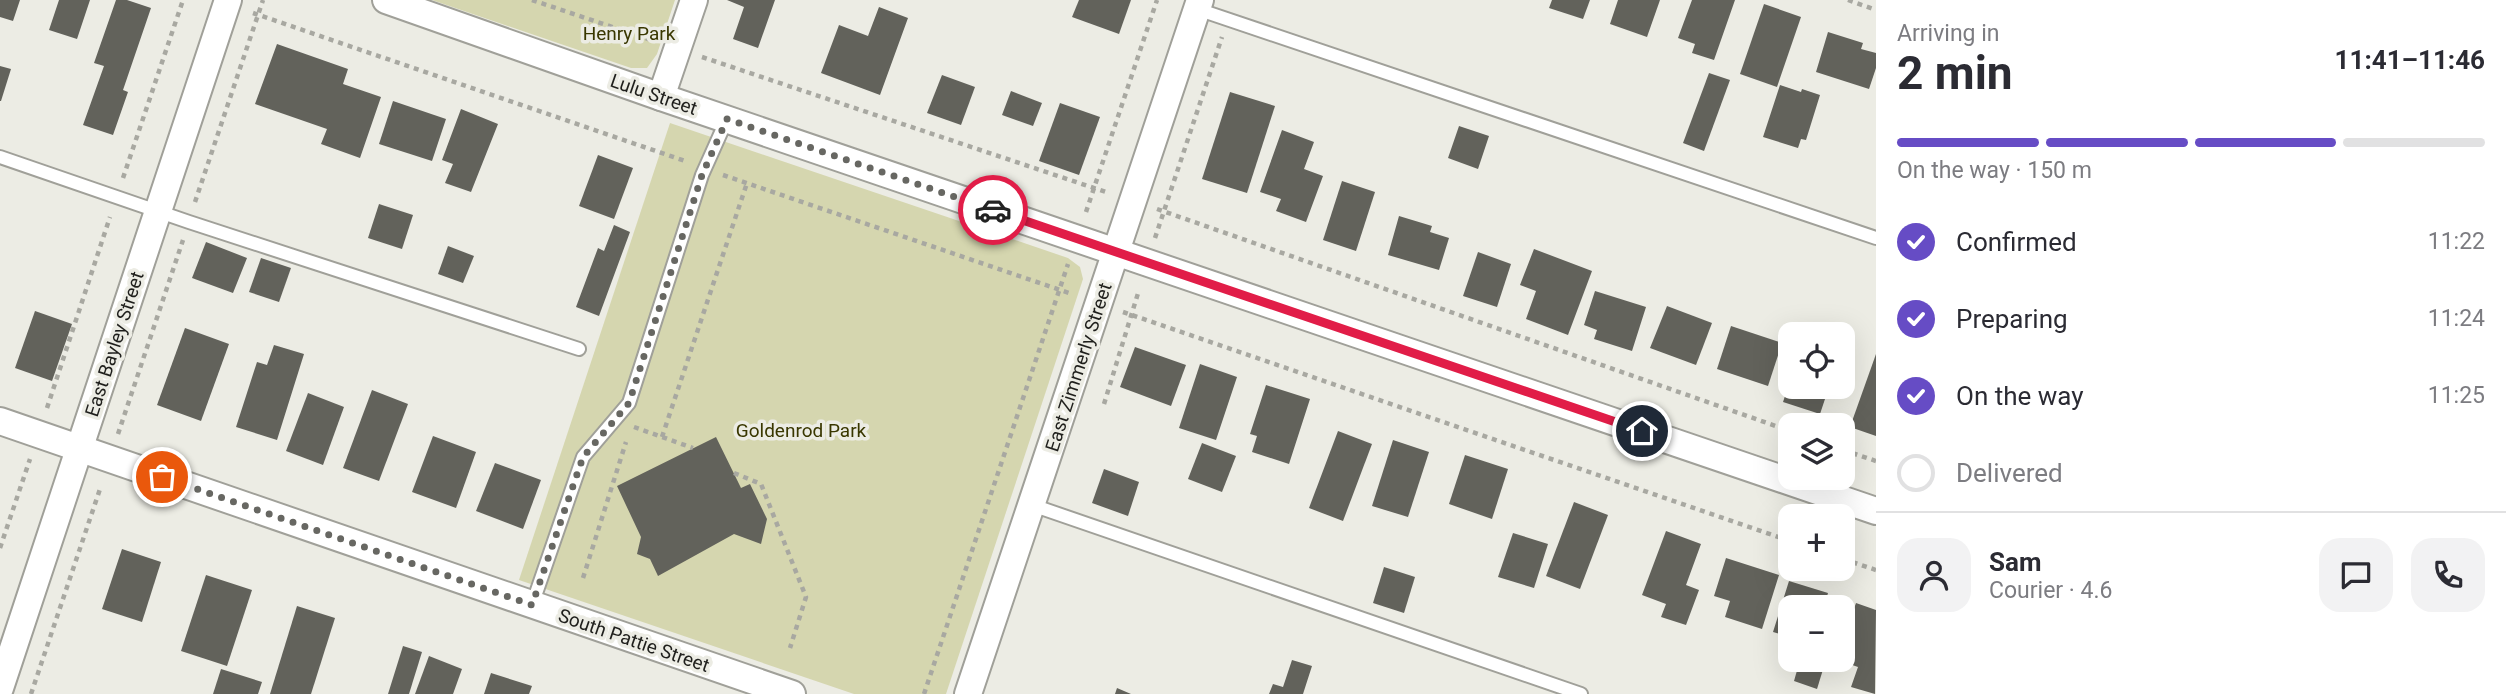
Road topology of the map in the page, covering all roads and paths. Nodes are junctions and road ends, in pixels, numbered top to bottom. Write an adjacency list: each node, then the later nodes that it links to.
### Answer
1 (183, 0): 17 (path)
2 (263, 0): 10 (path)
3 (386, 0): 12 (street, Lulu Street)
4 (694, 0): 12 (street)
5 (1157, 0): 20 (path)
6 (1848, 0): 9 (path)
7 (227, 2): 10 (path); 18 (street, East Bayley Street)
8 (1199, 4): 11 (lane); 22 (street, East Zimmerly Street)
9 (1876, 10)
10 (258, 15): 15 (path); 19 (path)
11 (1228, 19): 21 (lane); 23 (path)
12 (661, 97): 13 (street, Lulu Street)
13 (727, 119): 15 (lane); 20 (street, Lulu Street)
14 (0, 158): 17 (lane)
15 (705, 169): 16 (path); 47 (lane)
16 (747, 183): 24 (path); 32 (path)
17 (117, 198): 18 (lane); 31 (path)
18 (158, 212): 19 (lane); 35 (street, East Bayley Street)
19 (189, 222): 27 (lane); 37 (path)
20 (1077, 238): 22 (street, Lulu Street); 24 (path)
21 (1876, 238)
22 (1116, 252): 23 (street, Lulu Street); 25 (street, East Zimmerly Street)
23 (1147, 262): 26 (path); 41 (street, Lulu Street)
24 (1060, 290): 25 (path); 52 (path)
25 (1099, 304): 26 (path); 40 (street, East Zimmerly Street)
26 (1131, 315): 28 (path); 42 (path)
27 (579, 349)
28 (1104, 404)
29 (0, 421): 31 (street, South Pattie Street)
30 (631, 426): 32 (path)
31 (38, 435): 35 (street, South Pattie Street); 43 (path)
32 (662, 437): 34 (path)
33 (627, 439): 46 (path)
34 (693, 448)
35 (79, 449): 37 (street, South Pattie Street); 49 (street, East Bayley Street)
36 (1855, 454): 38 (path)
37 (110, 459): 47 (street, South Pattie Street); 50 (path)
38 (1876, 461)
39 (734, 472): 48 (path)
40 (1032, 505): 53 (street, East Zimmerly Street); 54 (lane)
41 (1876, 511)
42 (1778, 537)
43 (0, 548)
44 (1855, 563): 45 (path)
45 (1876, 570)
46 (583, 578)
47 (532, 605): 51 (street, South Pattie Street)
48 (790, 648)
49 (0, 688)
50 (31, 694)
51 (792, 694)
52 (924, 694)
53 (968, 694)
54 (1581, 694)

